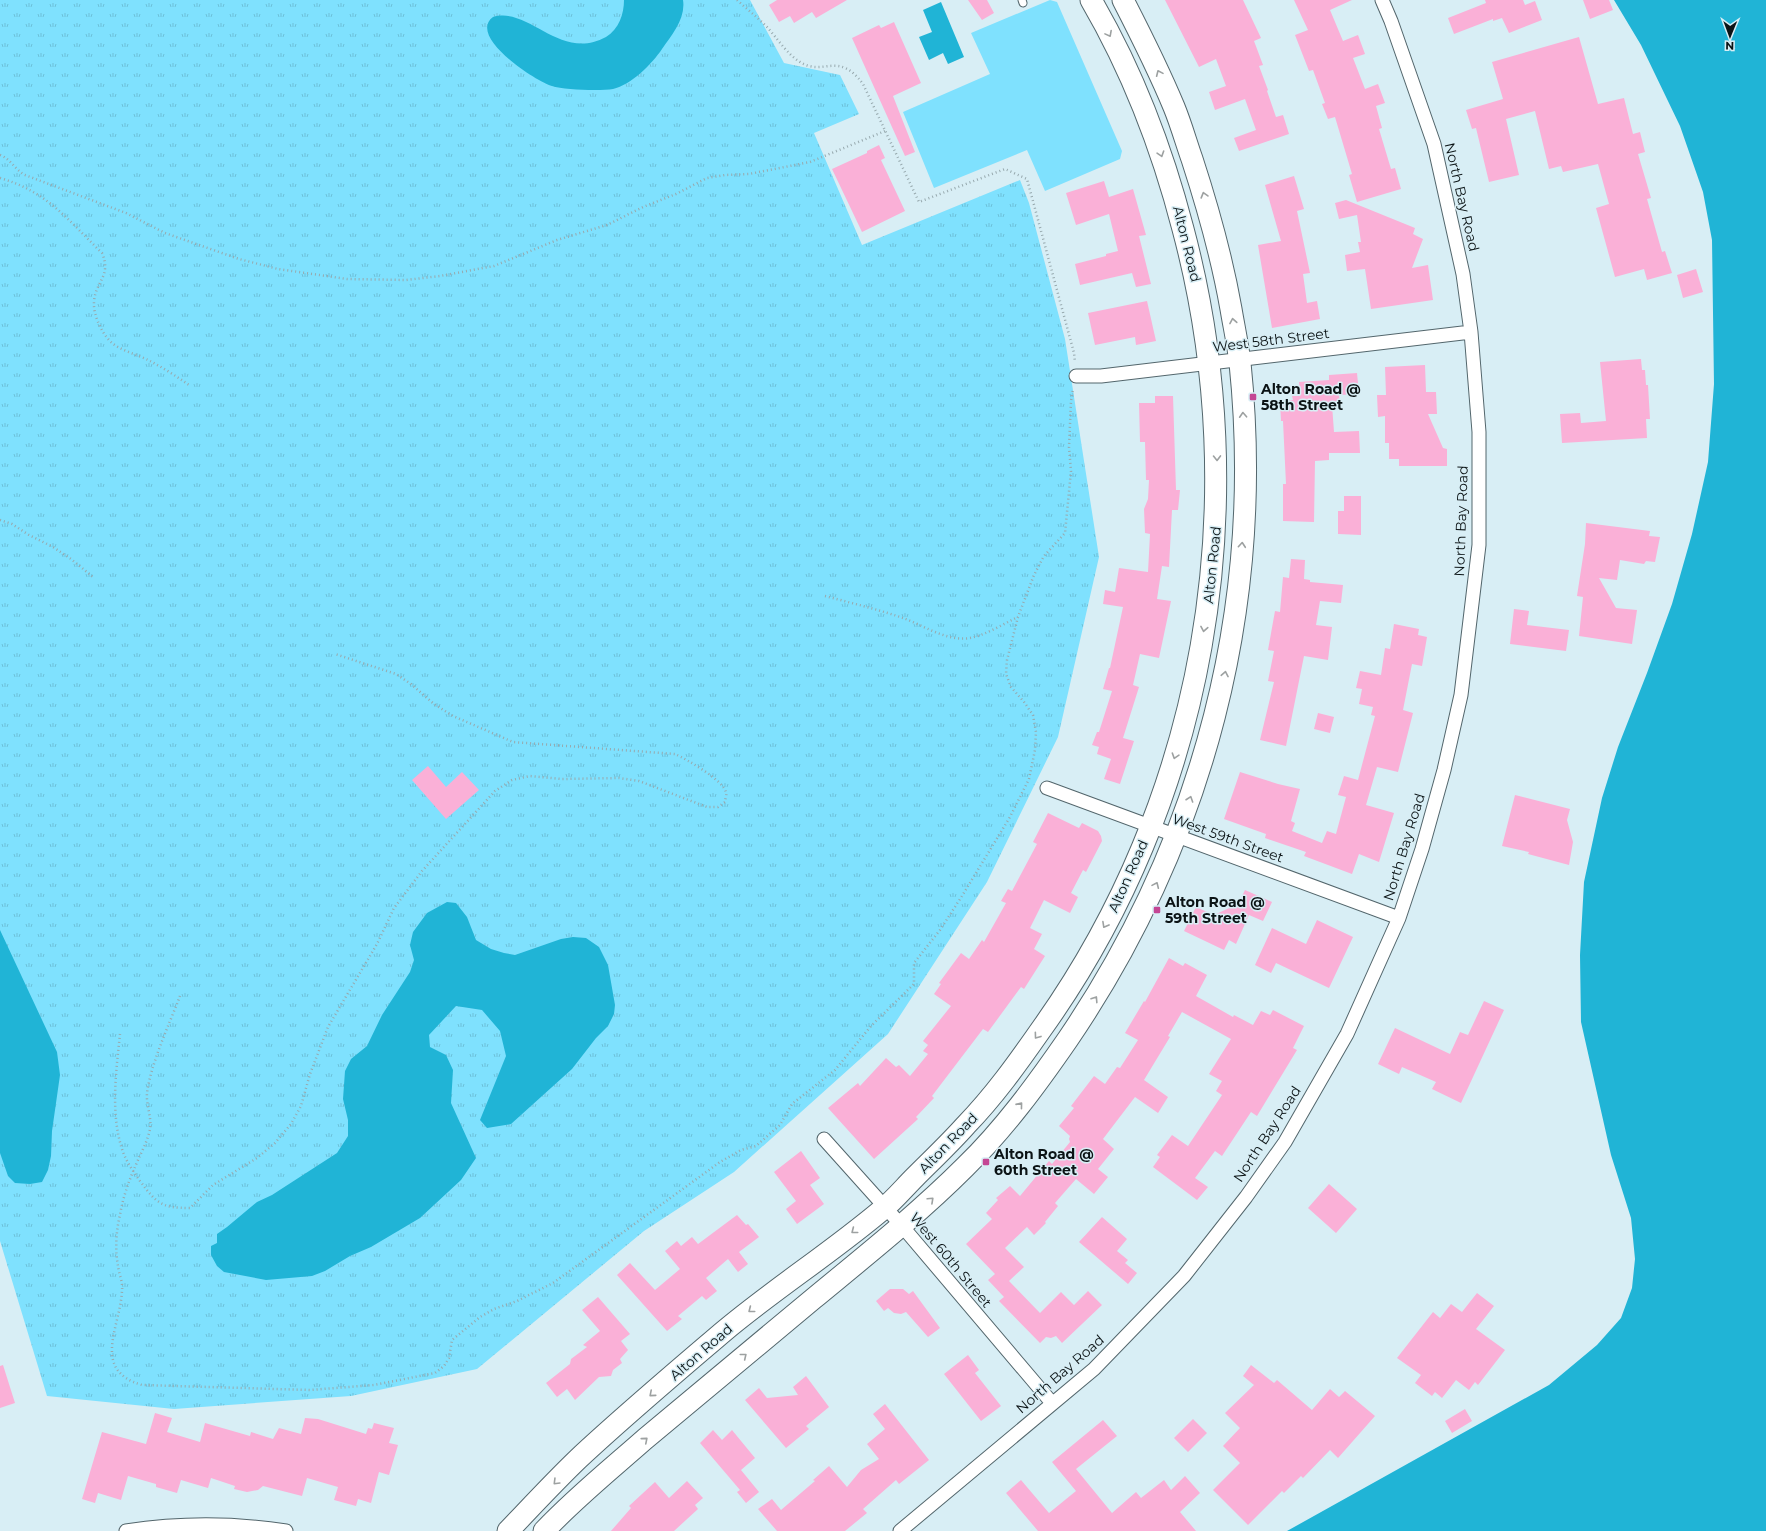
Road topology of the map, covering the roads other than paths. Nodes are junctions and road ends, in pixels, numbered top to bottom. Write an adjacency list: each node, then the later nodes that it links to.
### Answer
1 (1091, 0): 6 (main road, Alton Road, one-way to 6)
2 (1123, 0): 5 (main road, Alton Road, one-way to 2)
3 (1382, 0): 4 (street, North Bay Road)
4 (1471, 332): 5 (street, West 58th Street); 11 (street, North Bay Road)
5 (1240, 360): 6 (street, West 58th Street); 10 (main road, Alton Road, one-way to 5)
6 (1210, 364): 7 (street, West 58th Street); 9 (main road, Alton Road, one-way to 9)
7 (1076, 376)
8 (1047, 788): 9 (street, West 59th Street)
9 (1150, 826): 10 (street, West 59th Street); 13 (main road, Alton Road, one-way to 13)
10 (1177, 836): 11 (street, West 59th Street); 14 (main road, Alton Road, one-way to 10)
11 (1399, 918): 15 (street, North Bay Road)
12 (824, 1139): 13 (street, West 60th Street)
13 (885, 1207): 14 (street, West 60th Street); 18 (main road, Alton Road, one-way to 18)
14 (902, 1226): 15 (street, West 60th Street); 19 (main road, Alton Road, one-way to 14)
15 (1052, 1403): 20 (street, North Bay Road)
16 (126, 1531): 17 (street)
17 (286, 1531)
18 (508, 1531)
19 (544, 1531)
20 (900, 1531)

